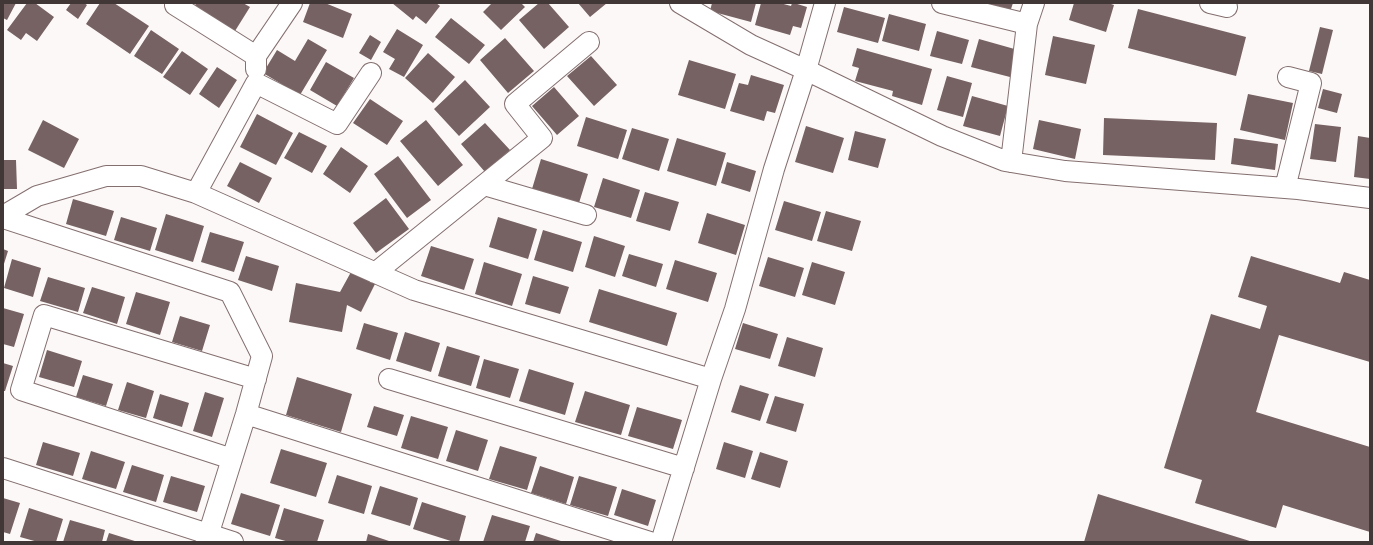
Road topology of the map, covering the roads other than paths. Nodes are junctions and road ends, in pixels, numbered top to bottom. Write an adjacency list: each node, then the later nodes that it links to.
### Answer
1 (292, 3): 9 (street)
2 (825, 3): 10 (street)
3 (942, 3): 7 (street)
4 (1034, 3): 7 (street)
5 (175, 5): 9 (street)
6 (690, 6): 10 (street)
7 (1027, 24): 14 (street)
8 (589, 42): 15 (street)
9 (256, 56): 13 (street)
10 (806, 70): 14 (street); 24 (street)
11 (371, 73): 13 (street)
12 (1288, 77): 16 (street)
13 (256, 83): 17 (street)
14 (1011, 162): 16 (street)
15 (484, 185): 19 (street); 21 (street)
16 (1285, 188): 18 (street)
17 (196, 193): 20 (street); 21 (street)
18 (1370, 198)
19 (586, 216)
20 (3, 217): 22 (street)
21 (375, 273): 24 (street)
22 (256, 379): 25 (street); 26 (street)
23 (389, 379): 28 (street)
24 (711, 379): 28 (street)
25 (246, 414): 26 (street); 31 (street)
26 (232, 459): 29 (street)
27 (3, 468): 29 (street)
28 (684, 468): 32 (street)
29 (207, 538): 30 (street)
30 (233, 542)
31 (650, 542)
32 (661, 542)

